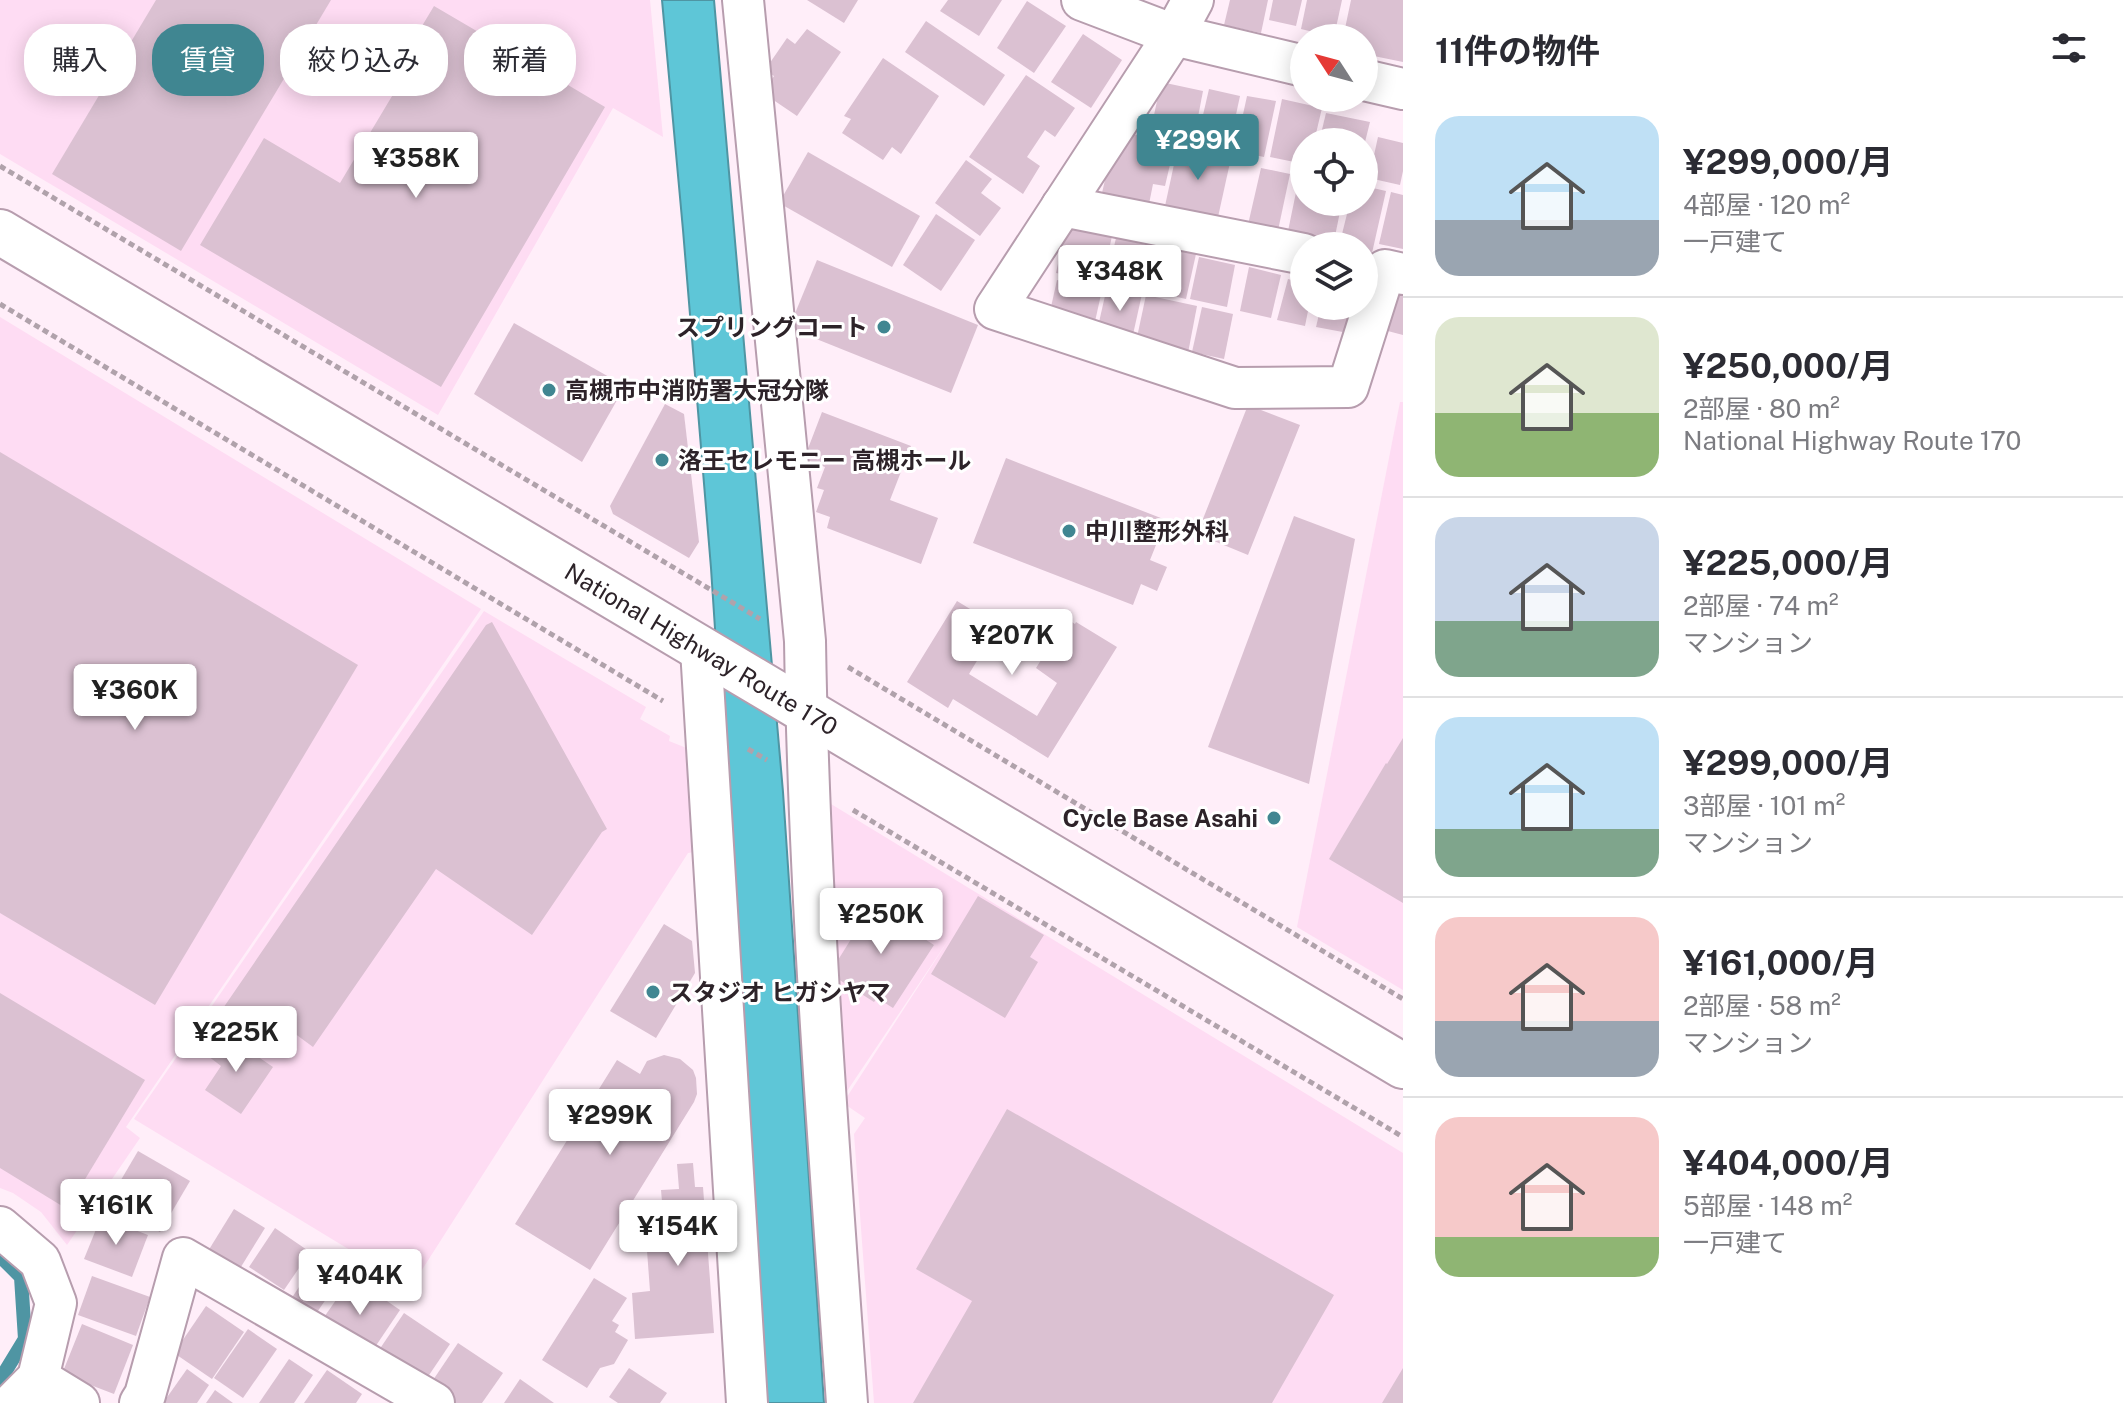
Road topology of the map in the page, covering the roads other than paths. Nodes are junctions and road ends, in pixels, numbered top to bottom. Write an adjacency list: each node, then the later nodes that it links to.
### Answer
1 (743, 0): 13 (street)
2 (1082, 0): 4 (street)
3 (1193, 0): 4 (street)
4 (1174, 35): 5 (street); 8 (street)
5 (1290, 63)
6 (1378, 83): 7 (street)
7 (1403, 89)
8 (1062, 206): 10 (street); 11 (street)
9 (0, 232): 12 (highway, National Highway Route 170)
10 (1290, 251)
11 (1384, 270)
12 (701, 649): 13 (highway, National Highway Route 170); 20 (street)
13 (806, 713): 14 (highway, National Highway Route 170); 21 (street)
14 (1403, 1066)
15 (0, 1227): 16 (street)
16 (26, 1390): 17 (street)
17 (79, 1403)
18 (140, 1403): 19 (street)
19 (434, 1403)
20 (747, 1403)
21 (847, 1403)

